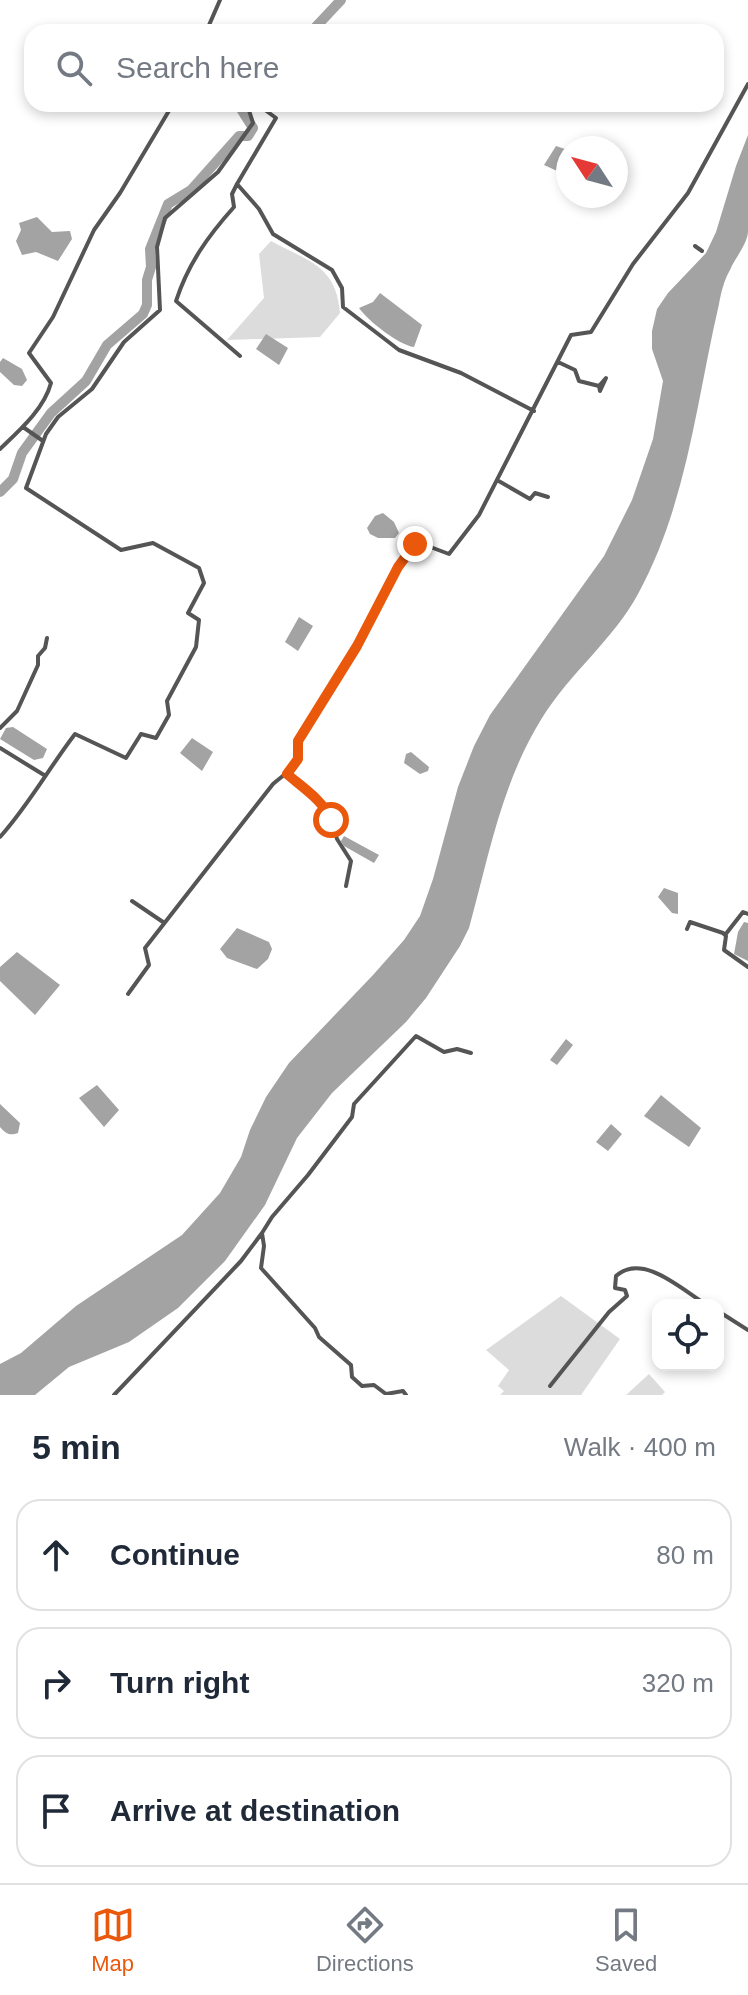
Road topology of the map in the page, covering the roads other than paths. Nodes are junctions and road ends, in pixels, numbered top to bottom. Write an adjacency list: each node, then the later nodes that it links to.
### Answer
1 (220, 0): 2 (street)
2 (210, 24)
3 (748, 84): 11 (street)
4 (168, 112): 14 (street)
5 (250, 112): 15 (street)
6 (268, 112): 7 (street)
7 (237, 184): 10 (street); 13 (street)
8 (695, 246): 9 (street)
9 (702, 251)
10 (240, 356)
11 (558, 362): 12 (street); 13 (street)
12 (599, 386)
13 (534, 411): 17 (street)
14 (23, 427): 15 (street); 16 (street)
15 (41, 440): 23 (street)
16 (0, 449)
17 (497, 480): 18 (street); 22 (street)
18 (548, 497)
19 (47, 638): 20 (street)
20 (0, 728)
21 (0, 748): 23 (street)
22 (287, 774): 25 (street); 28 (street)
23 (44, 775): 24 (street)
24 (0, 837)
25 (346, 886)
26 (132, 901): 28 (street)
27 (748, 914): 30 (street)
28 (164, 922): 32 (street)
29 (687, 929): 30 (street)
30 (725, 935): 31 (street)
31 (748, 967)
32 (128, 994)
33 (471, 1053): 34 (street)
34 (262, 1233): 39 (street); 40 (street)
35 (697, 1299): 38 (street)
36 (724, 1315): 37 (street)
37 (748, 1330)
38 (550, 1386)
39 (114, 1395)
40 (406, 1395)

